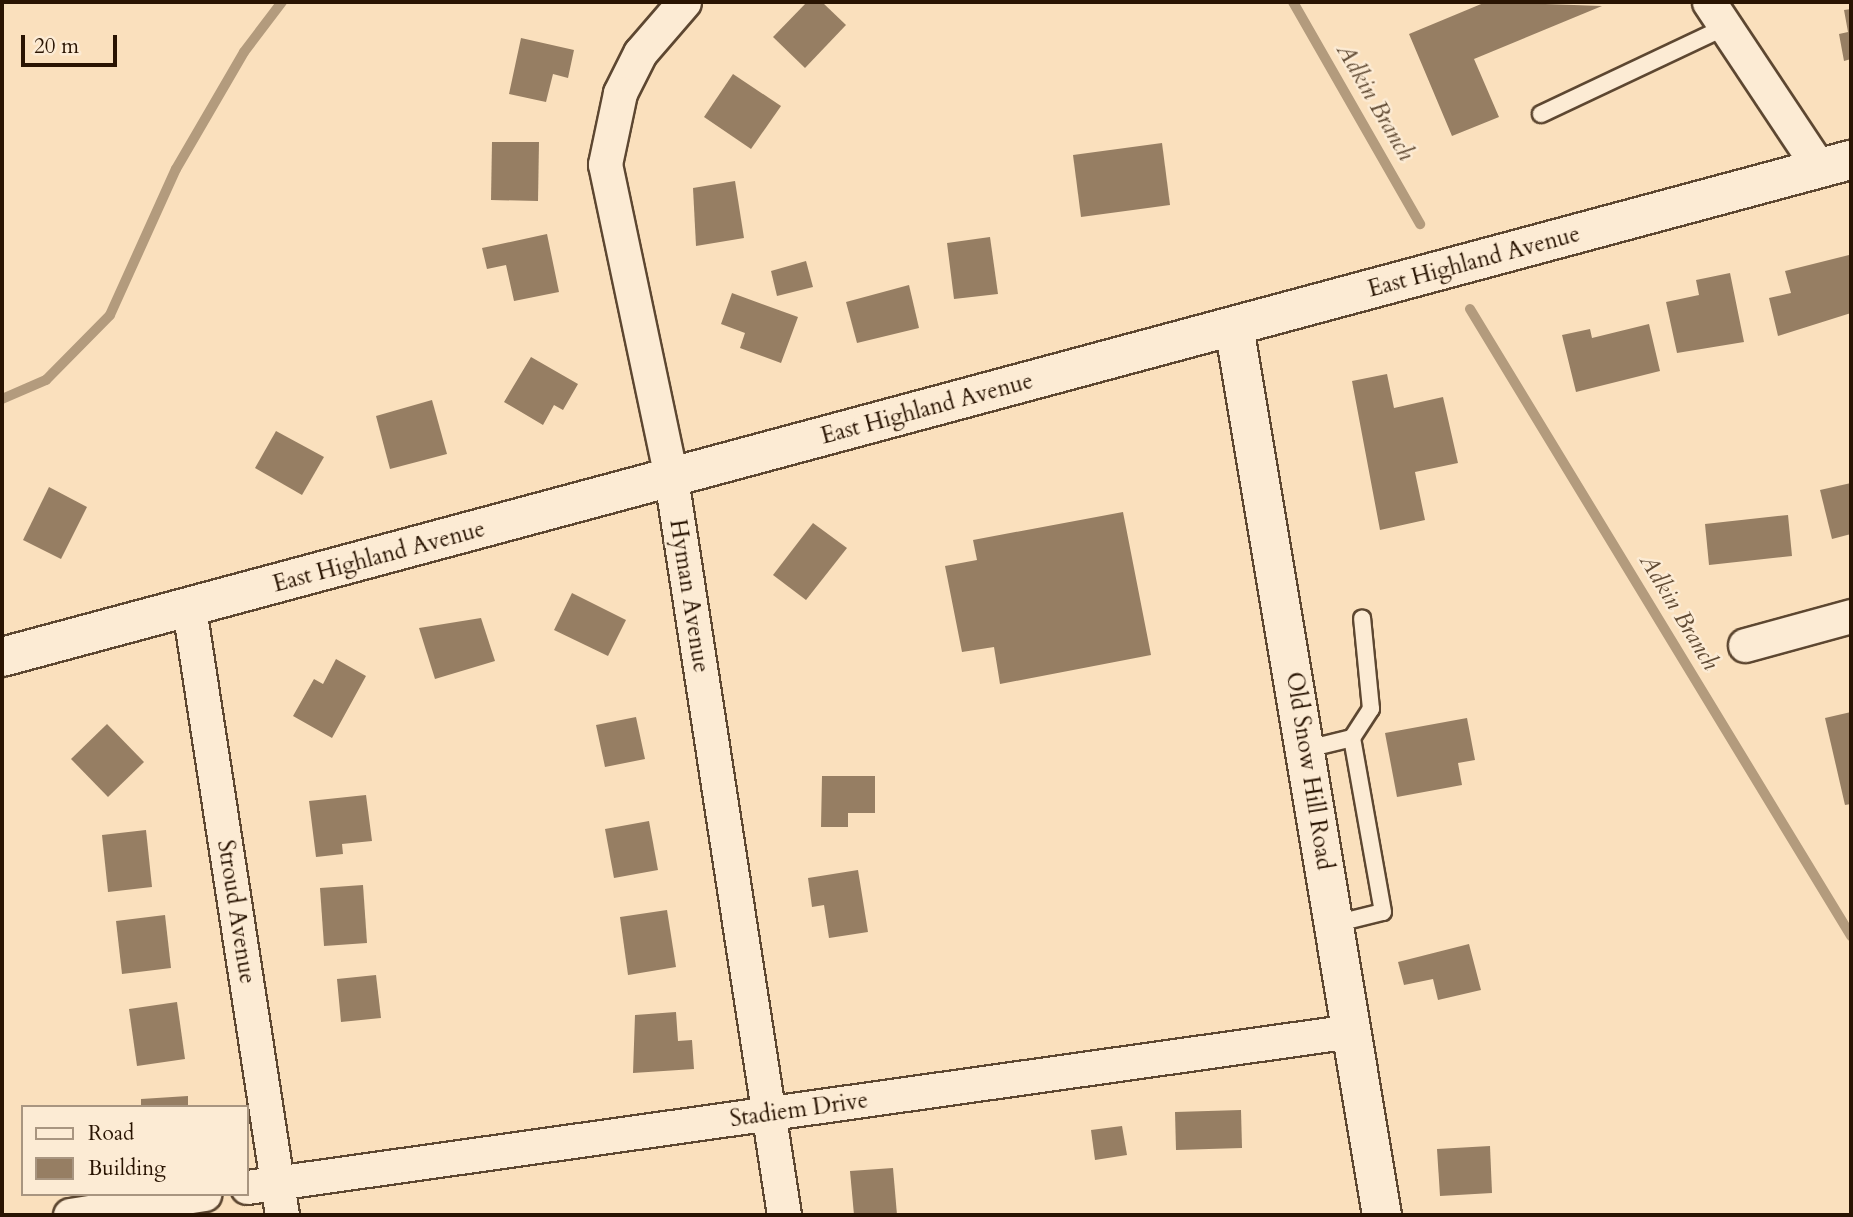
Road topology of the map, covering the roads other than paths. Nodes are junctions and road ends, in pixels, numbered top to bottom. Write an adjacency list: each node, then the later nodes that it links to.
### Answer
1 (684, 2): 6 (street, Hyman Avenue)
2 (1717, 14): 3 (lane); 4 (street)
3 (1541, 114)
4 (1836, 165): 5 (street, East Highland Avenue)
5 (1234, 326): 6 (street, East Highland Avenue); 13 (street, Old Snow Hill Road)
6 (671, 478): 7 (street, East Highland Avenue); 16 (street, Hyman Avenue)
7 (189, 608): 11 (street, East Highland Avenue); 17 (street, Stroud Avenue)
8 (1851, 616): 10 (street)
9 (1362, 618): 12 (lane)
10 (1745, 645)
11 (2, 657)
12 (1352, 738): 13 (lane); 14 (lane)
13 (1307, 749): 14 (street, Old Snow Hill Road)
14 (1334, 924): 15 (street, Old Snow Hill Road)
15 (1351, 1031): 16 (street, Stadiem Drive); 22 (street, Old Snow Hill Road)
16 (770, 1114): 17 (street, Stadiem Drive); 21 (street, Hyman Avenue)
17 (262, 1185): 20 (street, Stroud Avenue)
18 (191, 1196): 19 (street)
19 (71, 1215)
20 (282, 1215)
21 (784, 1215)
22 (1382, 1215)

